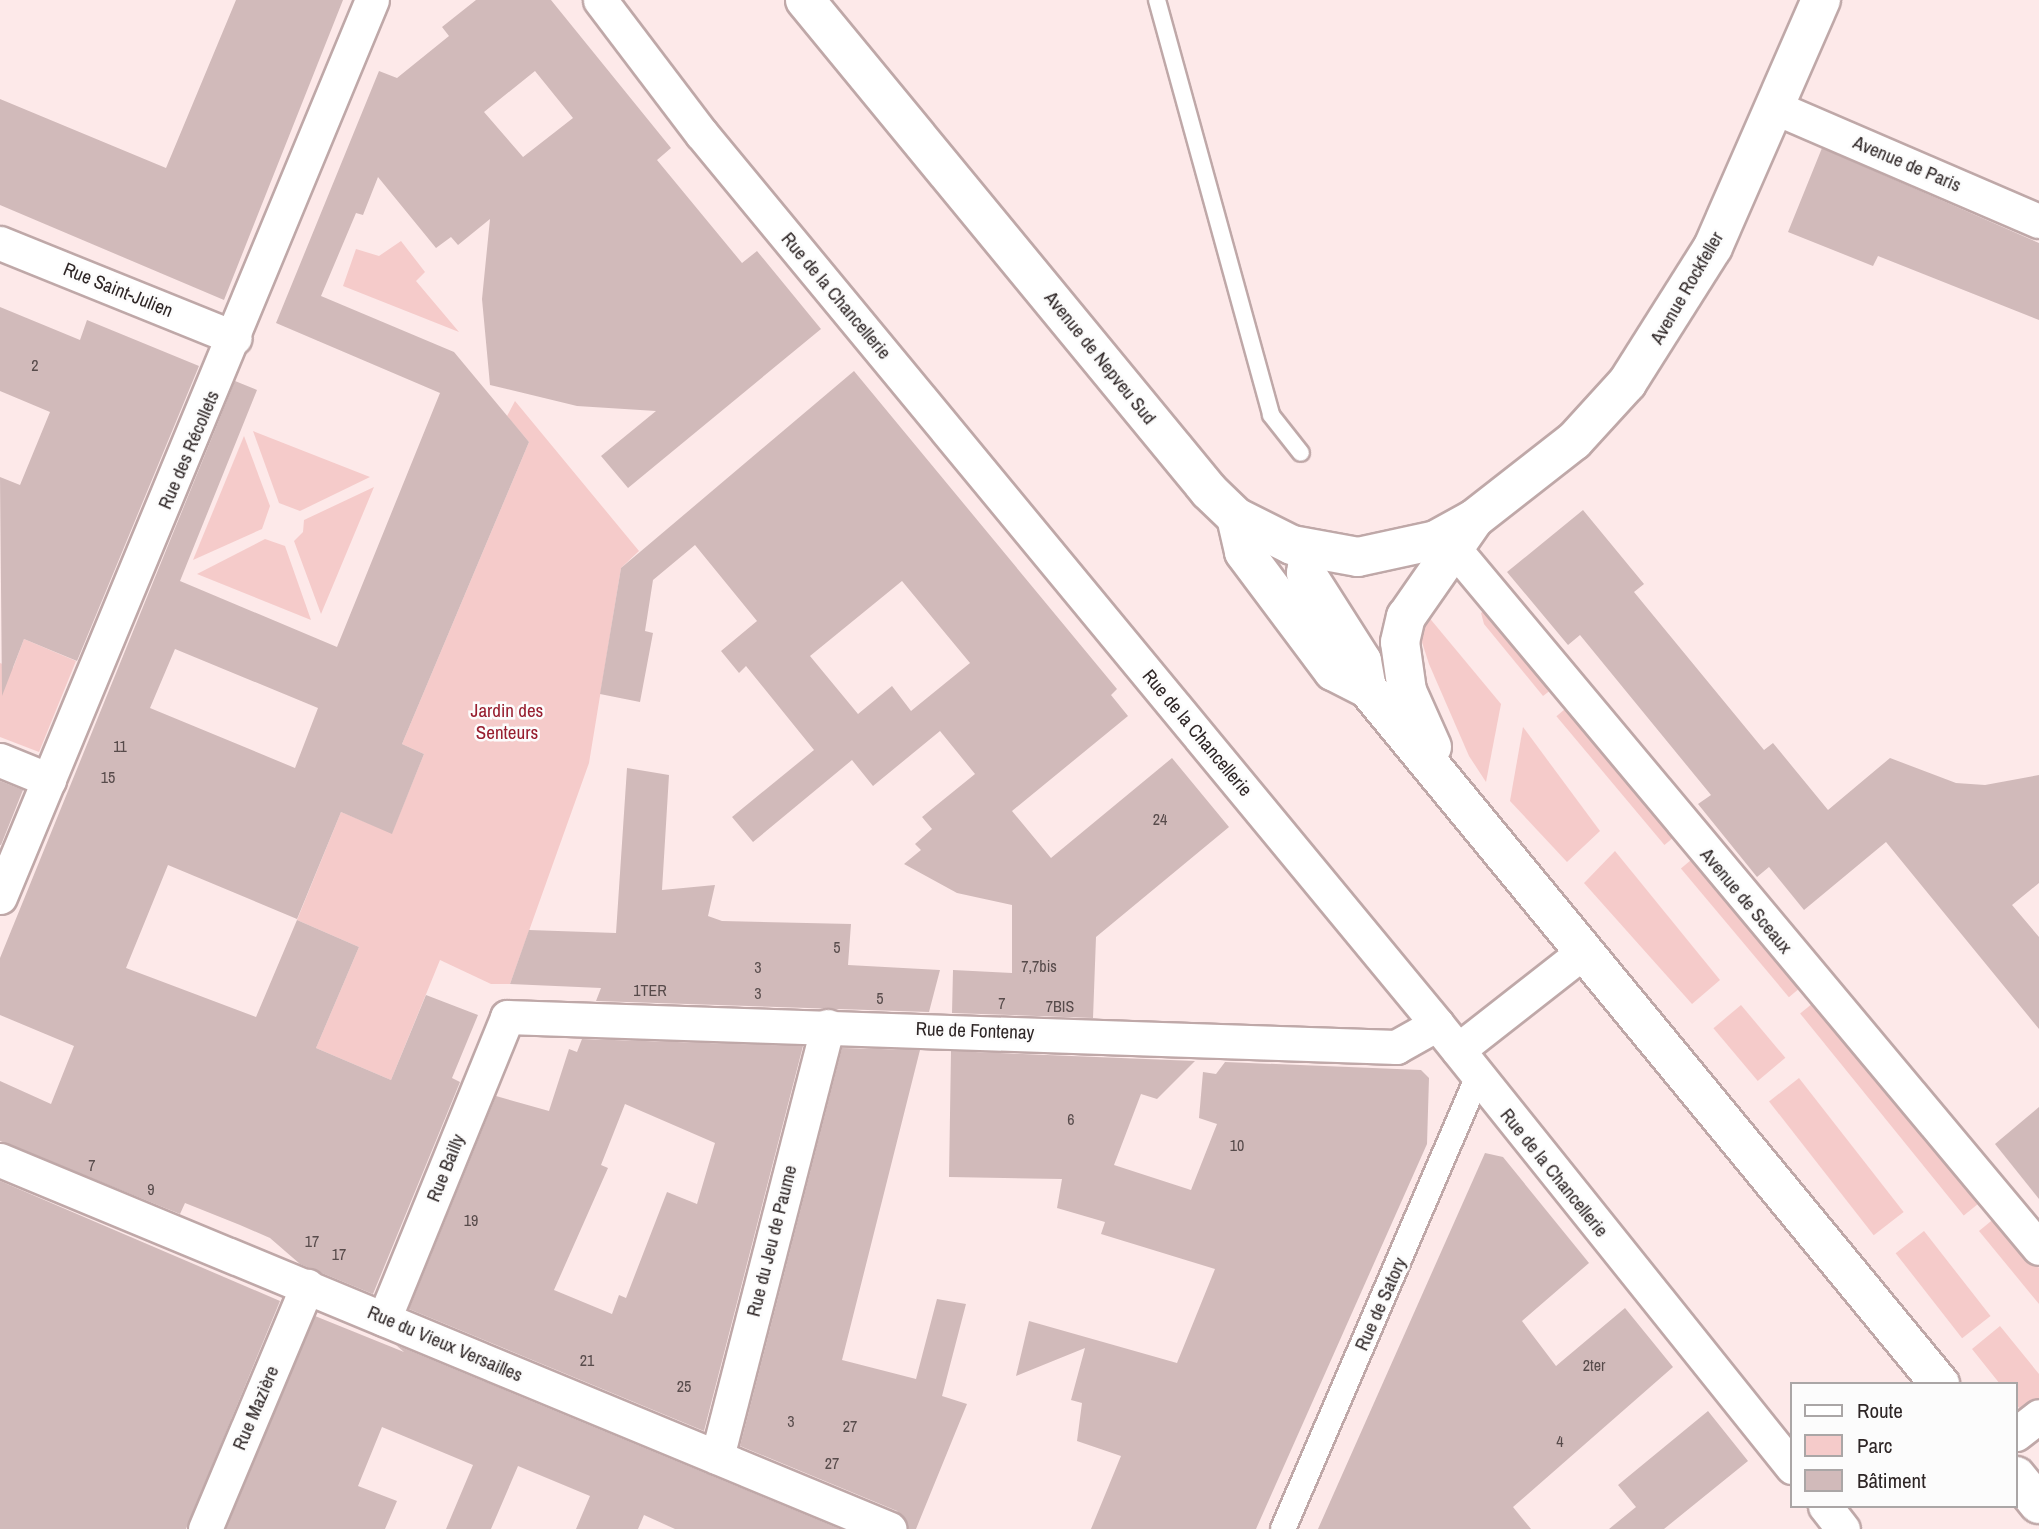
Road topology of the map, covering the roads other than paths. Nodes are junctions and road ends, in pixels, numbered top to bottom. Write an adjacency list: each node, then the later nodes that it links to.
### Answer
1 (372, 0): 9 (street, Rue des Récollets)
2 (600, 0): 22 (street, Rue de la Chancellerie)
3 (805, 0): 11 (street, Avenue de Nepveu Sud)
4 (1157, 0): 10 (lane)
5 (1821, 0): 6 (street, Avenue Rockfeller)
6 (1774, 107): 7 (street, Avenue de Paris); 12 (street, Avenue Rockfeller)
7 (2039, 221)
8 (0, 243): 9 (street, Rue Saint-Julien)
9 (235, 338): 17 (street, Rue des Récollets)
10 (1301, 453)
11 (1236, 517): 13 (street, Avenue de Nepveu Sud); 15 (street)
12 (1474, 519): 13 (street, Avenue de Nepveu Sud); 14 (street)
13 (1309, 552): 15 (street)
14 (1457, 552): 18 (street); 27 (street, Avenue de Sceaux)
15 (1367, 688): 18 (street)
16 (0, 760): 17 (street)
17 (49, 780): 19 (street, Rue des Récollets)
18 (1456, 800): 20 (street)
19 (0, 897)
20 (1583, 953): 24 (street); 30 (street)
21 (508, 1017): 23 (street, Rue de Fontenay); 29 (street, Rue Bailly)
22 (1437, 1024): 23 (street, Rue de Fontenay); 24 (street, Rue de la Chancellerie)
23 (828, 1026): 33 (street, Rue du Jeu de Paume)
24 (1458, 1050): 25 (street, Rue de la Chancellerie)
25 (1477, 1079): 34 (street, Rue de la Chancellerie); 40 (street, Rue de Satory)
26 (0, 1160): 28 (street, Rue du Vieux Versailles)
27 (2039, 1248)
28 (307, 1286): 29 (street, Rue du Vieux Versailles); 38 (street, Rue Mazière)
29 (384, 1319): 33 (street, Rue du Vieux Versailles)
30 (1938, 1382)
31 (2039, 1416): 32 (street)
32 (2018, 1432)
33 (717, 1457): 39 (street, Rue du Vieux Versailles)
34 (1790, 1464)
35 (2018, 1478): 36 (street)
36 (2039, 1504)
37 (1827, 1508): 41 (street)
38 (205, 1529)
39 (890, 1529)
40 (1283, 1529)
41 (1843, 1529)

